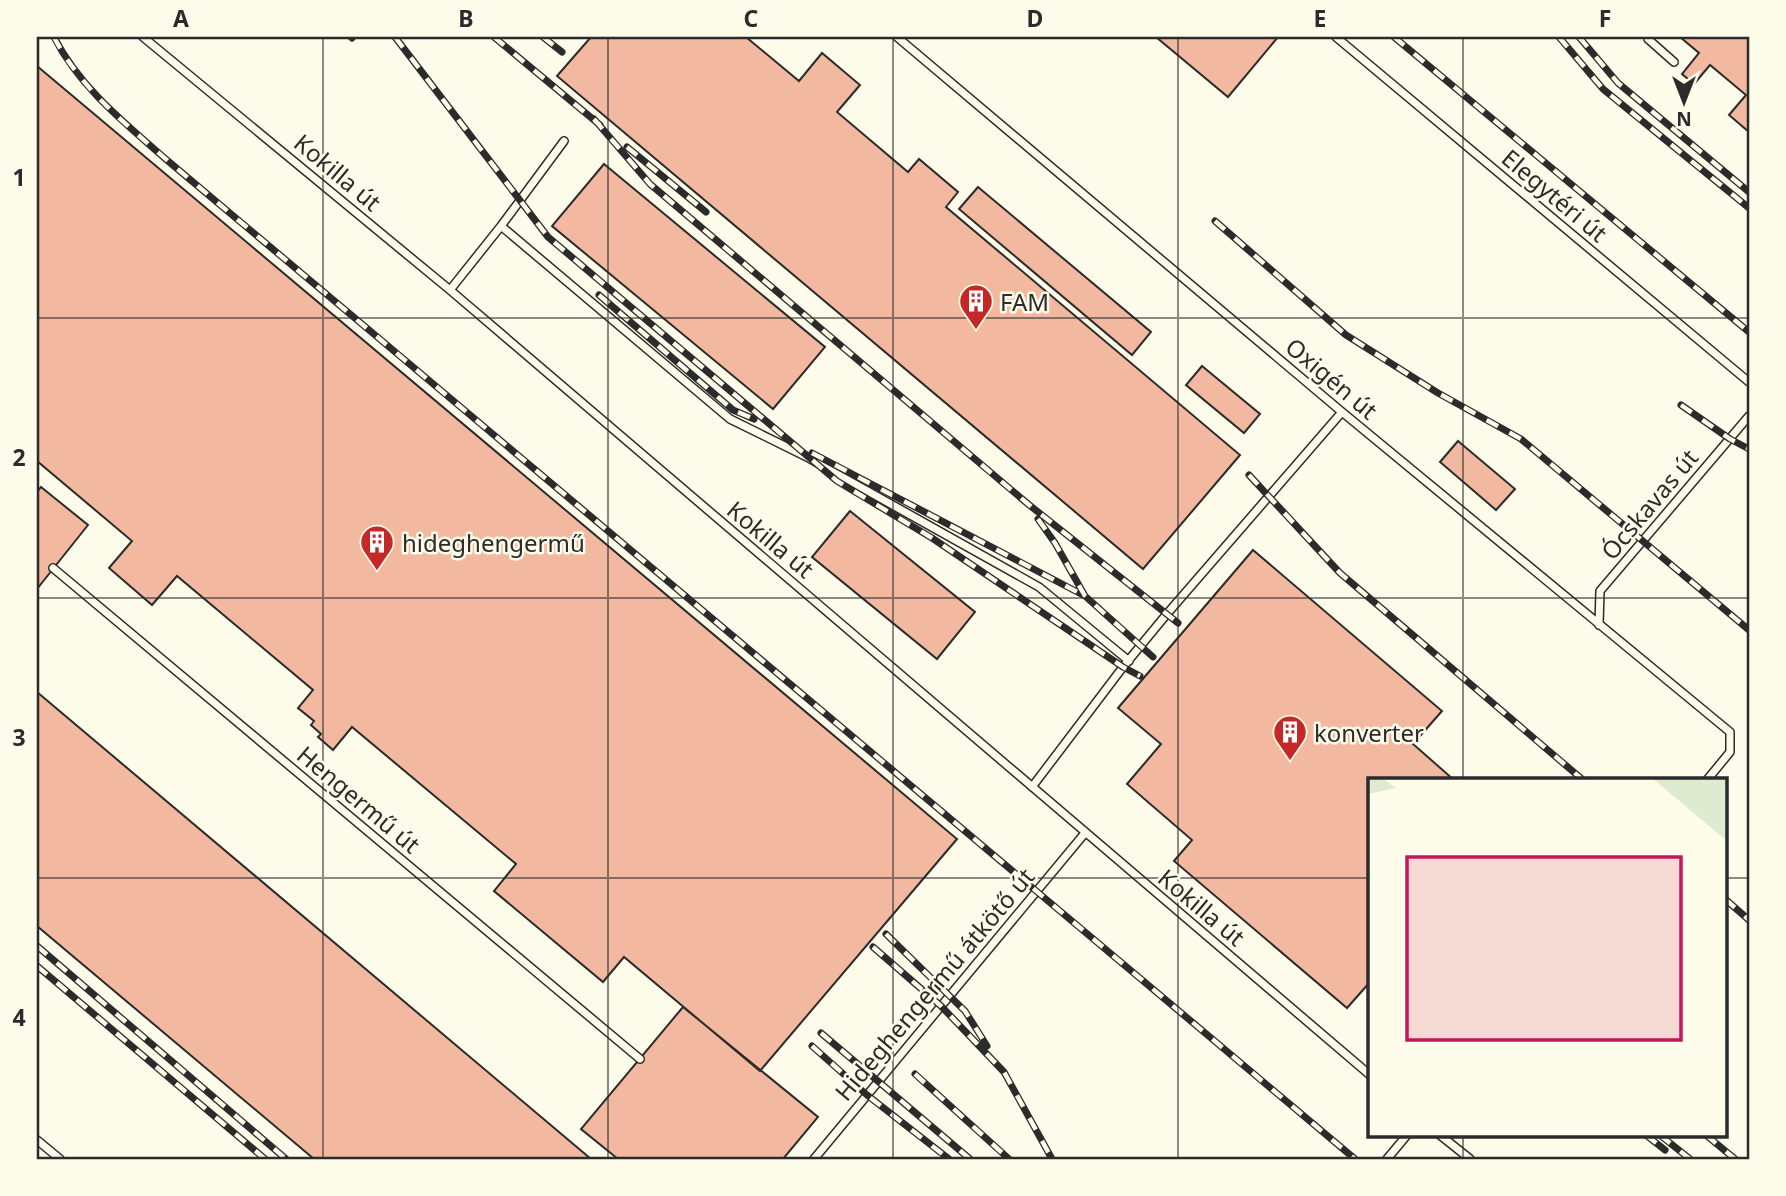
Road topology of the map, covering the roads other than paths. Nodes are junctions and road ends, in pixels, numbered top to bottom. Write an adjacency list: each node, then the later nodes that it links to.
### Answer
1 (143, 37): 8 (lane, Kokilla út)
2 (897, 37): 10 (lane, Oxigén út)
3 (1336, 37): 9 (lane, Elegytéri út)
4 (1650, 37): 5 (lane)
5 (1674, 62)
6 (564, 141): 7 (lane)
7 (501, 226): 8 (lane); 14 (lane)
8 (450, 290): 16 (lane, Kokilla út)
9 (1749, 382)
10 (1342, 412): 13 (lane, Oxigén út); 14 (lane)
11 (1749, 416): 13 (lane, Ócskavas út)
12 (53, 568): 18 (lane, Hengermű út)
13 (1598, 625): 15 (lane, Oxigén út)
14 (1129, 661): 16 (lane)
15 (1708, 778)
16 (1032, 786): 17 (lane, Kokilla út)
17 (1085, 833): 19 (lane, Kokilla út); 24 (lane, Hideghengermű átkötő út)
18 (640, 1059)
19 (1368, 1073)
20 (1406, 1136): 25 (lane)
21 (1441, 1136): 26 (lane)
22 (37, 1140): 23 (lane)
23 (60, 1159)
24 (814, 1159)
25 (1387, 1159)
26 (1470, 1159)

